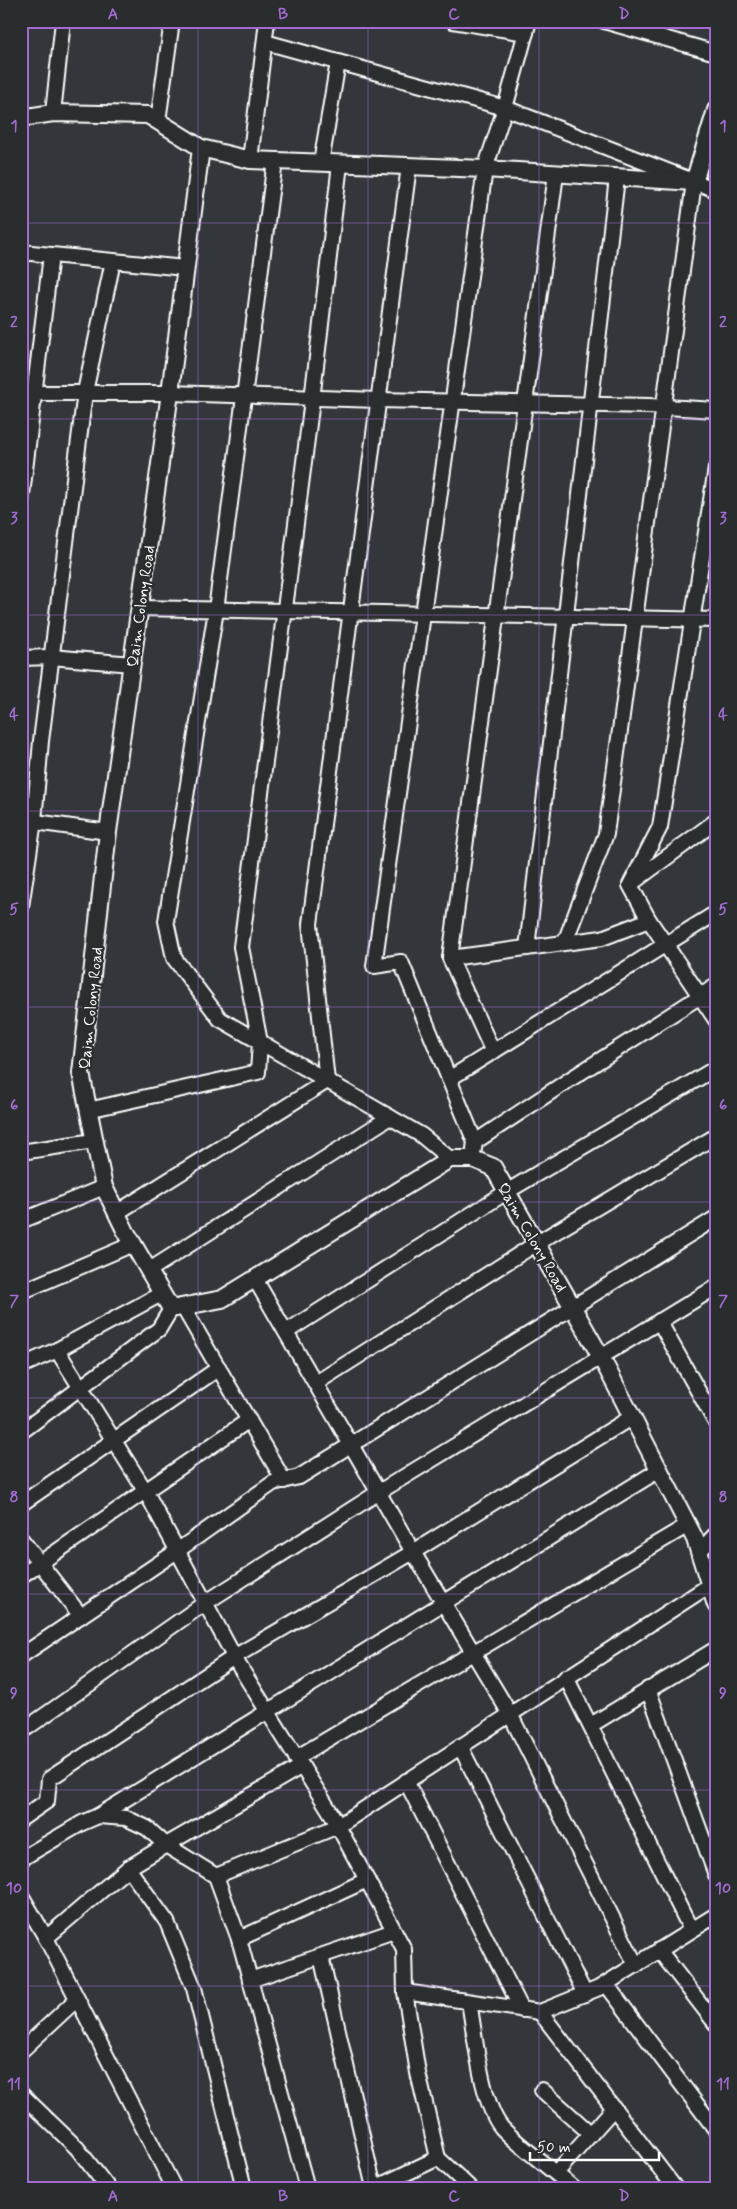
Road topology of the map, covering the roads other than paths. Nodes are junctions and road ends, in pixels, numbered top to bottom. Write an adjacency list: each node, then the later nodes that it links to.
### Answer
1 (63, 21): 12 (street)
2 (172, 21): 14 (street)
3 (267, 21): 7 (street)
4 (453, 21): 6 (street)
5 (604, 21): 8 (street)
6 (528, 27): 10 (street)
7 (264, 42): 9 (street); 16 (street)
8 (716, 53)
9 (338, 62): 10 (street); 18 (street)
10 (505, 108): 21 (street); 24 (street)
11 (716, 111): 24 (street)
12 (53, 113): 13 (street); 14 (street)
13 (21, 118)
14 (158, 121): 15 (street)
15 (201, 148): 16 (street); 29 (street, Qaim Colony Road)
16 (250, 160): 17 (street)
17 (276, 161): 18 (street); 33 (street)
18 (321, 163): 19 (street)
19 (340, 164): 20 (street); 34 (street)
20 (409, 166): 21 (street); 35 (street)
21 (485, 170): 22 (street); 36 (street)
22 (556, 174): 23 (street); 37 (street)
23 (617, 178): 24 (street); 38 (street)
24 (694, 182): 25 (street); 39 (street)
25 (716, 190)
26 (21, 252): 27 (street)
27 (51, 255): 28 (street); 31 (street)
28 (113, 261): 29 (street); 30 (street)
29 (185, 268): 32 (street, Qaim Colony Road)
30 (85, 392): 31 (street); 32 (street); 53 (street)
31 (28, 393): 42 (street)
32 (170, 393): 33 (street); 43 (street, Qaim Colony Road)
33 (244, 396): 34 (street); 44 (street)
34 (312, 398): 35 (street); 45 (street)
35 (378, 400): 36 (street); 46 (street)
36 (453, 402): 37 (street); 47 (street)
37 (525, 403): 38 (street); 48 (street)
38 (591, 405): 39 (street); 49 (street)
39 (664, 407): 40 (street); 50 (street)
40 (716, 410)
41 (716, 468): 51 (street)
42 (21, 503)
43 (141, 608): 44 (street); 55 (street, Qaim Colony Road)
44 (216, 610): 45 (street); 70 (street)
45 (285, 611): 46 (street); 70 (street)
46 (351, 613): 47 (street); 74 (street)
47 (423, 614): 48 (street); 73 (street)
48 (496, 616): 49 (street); 66 (street)
49 (566, 617): 50 (street); 65 (street)
50 (635, 618): 51 (street); 63 (street)
51 (692, 620): 52 (street); 59 (street)
52 (716, 620)
53 (51, 657): 54 (street); 55 (street); 56 (street)
54 (21, 658)
55 (132, 664): 58 (street, Qaim Colony Road)
56 (28, 820): 58 (street); 60 (street)
57 (716, 821): 59 (street)
58 (108, 832): 75 (street, Qaim Colony Road)
59 (630, 885): 62 (street)
60 (21, 906)
61 (716, 913): 64 (street)
62 (649, 920): 63 (street); 64 (street)
63 (565, 942): 65 (street)
64 (666, 945): 68 (street); 71 (street)
65 (527, 948): 66 (street)
66 (450, 958): 71 (street)
67 (716, 986): 68 (street)
68 (700, 996): 69 (street); 79 (street)
69 (716, 1020)
70 (260, 1042): 74 (street); 75 (street)
71 (493, 1052): 73 (street)
72 (716, 1068): 84 (street)
73 (449, 1079): 79 (street)
74 (327, 1081): 76 (street); 85 (street)
75 (88, 1110): 78 (street, Qaim Colony Road)
76 (390, 1117): 81 (street); 90 (street)
77 (716, 1136): 88 (street)
78 (94, 1141): 80 (street); 83 (street, Qaim Colony Road)
79 (475, 1142): 82 (street)
80 (21, 1152)
81 (450, 1159): 82 (street, Qaim Colony Road); 91 (street)
82 (473, 1159): 84 (street, Qaim Colony Road)
83 (104, 1187): 85 (street, Qaim Colony Road); 87 (street)
84 (508, 1191): 88 (street, Qaim Colony Road); 98 (street)
85 (118, 1212): 89 (street, Qaim Colony Road)
86 (716, 1218): 95 (street)
87 (21, 1221)
88 (537, 1243): 95 (street, Qaim Colony Road); 103 (street)
89 (133, 1244): 90 (street, Qaim Colony Road); 93 (street)
90 (148, 1271): 94 (street, Qaim Colony Road)
91 (255, 1279): 96 (street); 98 (street)
92 (716, 1286): 97 (street)
93 (21, 1292)
94 (161, 1294): 96 (street, Qaim Colony Road); 99 (street)
95 (572, 1306): 100 (street, Qaim Colony Road); 110 (street)
96 (177, 1308): 102 (street); 104 (street)
97 (659, 1321): 100 (street); 107 (street)
98 (286, 1332): 103 (street)
99 (57, 1350): 101 (street); 104 (street)
100 (601, 1356): 105 (street, Qaim Colony Road); 114 (street)
101 (21, 1366)
102 (219, 1368): 106 (street); 109 (street)
103 (316, 1383): 110 (street)
104 (81, 1388): 108 (street); 109 (street)
105 (632, 1417): 111 (street, Qaim Colony Road); 120 (street)
106 (249, 1420): 112 (street); 113 (street)
107 (716, 1423)
108 (21, 1432)
109 (114, 1441): 113 (street); 115 (street)
110 (351, 1444): 112 (street); 114 (street)
111 (659, 1470): 116 (street, Qaim Colony Road); 126 (street)
112 (284, 1480): 119 (street)
113 (145, 1491): 119 (street); 122 (street)
114 (379, 1492): 120 (street); 125 (street)
115 (21, 1504)
116 (688, 1525): 121 (street, Qaim Colony Road); 130 (street)
117 (716, 1534): 121 (street)
118 (21, 1539): 122 (street)
119 (177, 1551): 125 (street); 128 (street)
120 (412, 1552): 126 (street); 132 (street)
121 (699, 1552): 124 (street, Qaim Colony Road)
122 (39, 1562): 123 (street); 128 (street)
123 (21, 1576)
124 (710, 1585): 127 (street, Qaim Colony Road); 133 (street)
125 (206, 1603): 132 (street); 138 (street)
126 (443, 1604): 130 (street); 135 (street)
127 (716, 1605)
128 (81, 1616): 131 (street)
129 (716, 1649): 134 (street)
130 (472, 1652): 136 (street); 140 (street)
131 (21, 1656)
132 (234, 1657): 135 (street); 143 (street)
133 (566, 1677): 136 (street); 137 (street)
134 (648, 1689): 137 (street); 148 (street)
135 (267, 1710): 140 (street); 142 (street)
136 (510, 1714): 139 (street); 159 (street)
137 (591, 1725): 153 (street)
138 (21, 1732)
139 (460, 1746): 141 (street); 163 (street)
140 (299, 1762): 144 (street); 145 (street)
141 (406, 1781): 144 (street); 166 (street)
142 (98, 1816): 145 (street); 146 (street)
143 (21, 1819)
144 (338, 1826): 149 (street); 150 (street)
145 (166, 1845): 147 (street); 149 (street)
146 (21, 1860)
147 (128, 1868): 155 (street); 179 (street)
148 (716, 1875)
149 (216, 1876): 156 (street)
150 (367, 1880): 154 (street); 156 (street)
151 (21, 1895): 155 (street)
152 (716, 1915): 153 (street)
153 (691, 1930): 157 (street)
154 (394, 1932): 158 (street); 162 (street)
155 (46, 1938): 164 (street)
156 (239, 1939): 160 (street)
157 (659, 1950): 159 (street); 168 (street)
158 (320, 1956): 160 (street); 181 (street)
159 (636, 1965): 161 (street)
160 (250, 1980): 180 (street)
161 (606, 1984): 163 (street); 173 (street)
162 (405, 1992): 165 (street); 175 (street)
163 (585, 1994): 167 (street)
164 (77, 1999): 169 (street); 178 (street)
165 (469, 2002): 166 (street); 176 (street)
166 (522, 2010): 167 (street)
167 (540, 2012): 172 (street)
168 (716, 2024)
169 (21, 2051)
170 (542, 2090): 174 (street)
171 (21, 2094): 177 (street)
172 (614, 2108): 174 (street); 184 (street)
173 (716, 2130)
174 (591, 2134): 176 (street)
175 (438, 2158): 181 (street); 182 (street)
176 (556, 2173): 183 (street)
177 (108, 2188)
178 (174, 2188)
179 (244, 2188)
180 (307, 2188)
181 (375, 2188)
182 (470, 2188)
183 (573, 2188)
184 (675, 2188)

